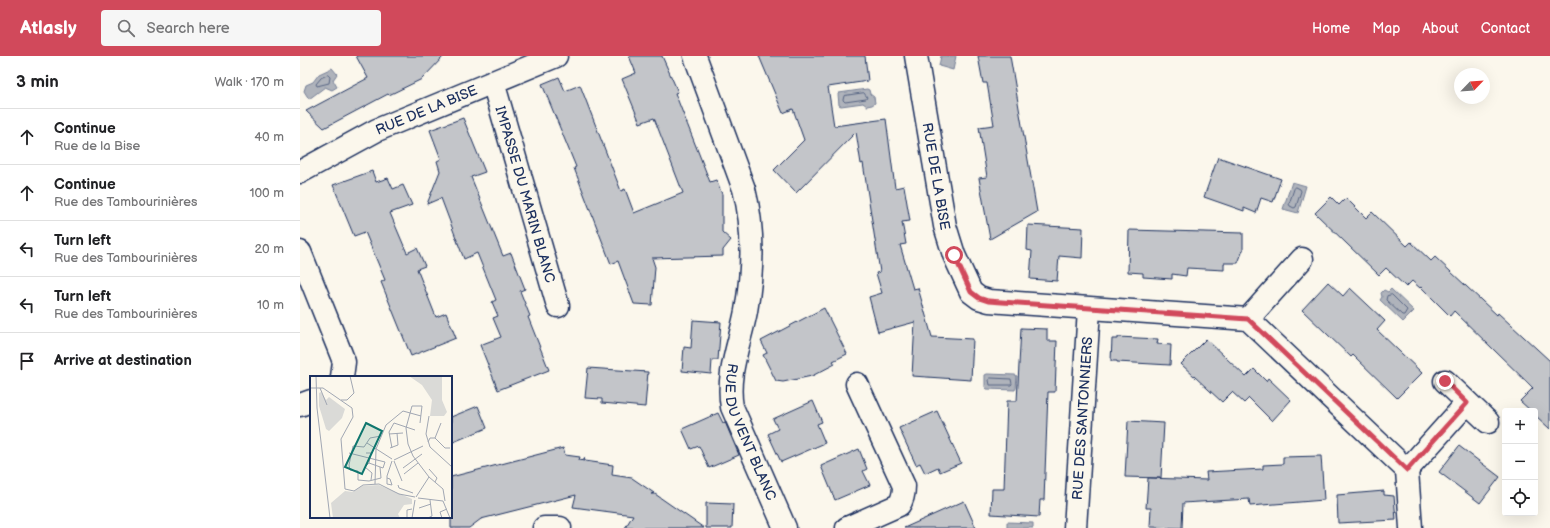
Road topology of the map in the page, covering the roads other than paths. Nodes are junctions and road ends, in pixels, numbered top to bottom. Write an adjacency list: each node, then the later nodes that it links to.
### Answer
1 (556, 56): 4 (street, RUE DE LA BISE)
2 (695, 56): 21 (street, RUE DU VENT BLANC)
3 (916, 56): 9 (street, RUE DE LA BISE)
4 (493, 82): 5 (street, RUE DE LA BISE); 8 (street, IMPASSE DU MARIN BLANC)
5 (300, 172)
6 (300, 252): 11 (street)
7 (1302, 259): 10 (street)
8 (558, 306)
9 (1089, 309): 10 (street, RUE DE LA BISE); 23 (street, RUE DES SANTONNIERS)
10 (1248, 319): 18 (street)
11 (342, 376)
12 (1445, 381): 15 (street)
13 (857, 384): 22 (street)
14 (310, 401): 16 (street)
15 (1467, 403): 17 (street); 18 (street)
16 (300, 405)
17 (1488, 422)
18 (1407, 470): 24 (street)
19 (544, 528): 20 (street)
20 (560, 528)
21 (785, 528)
22 (847, 528)
23 (1075, 528)
24 (1411, 528)

